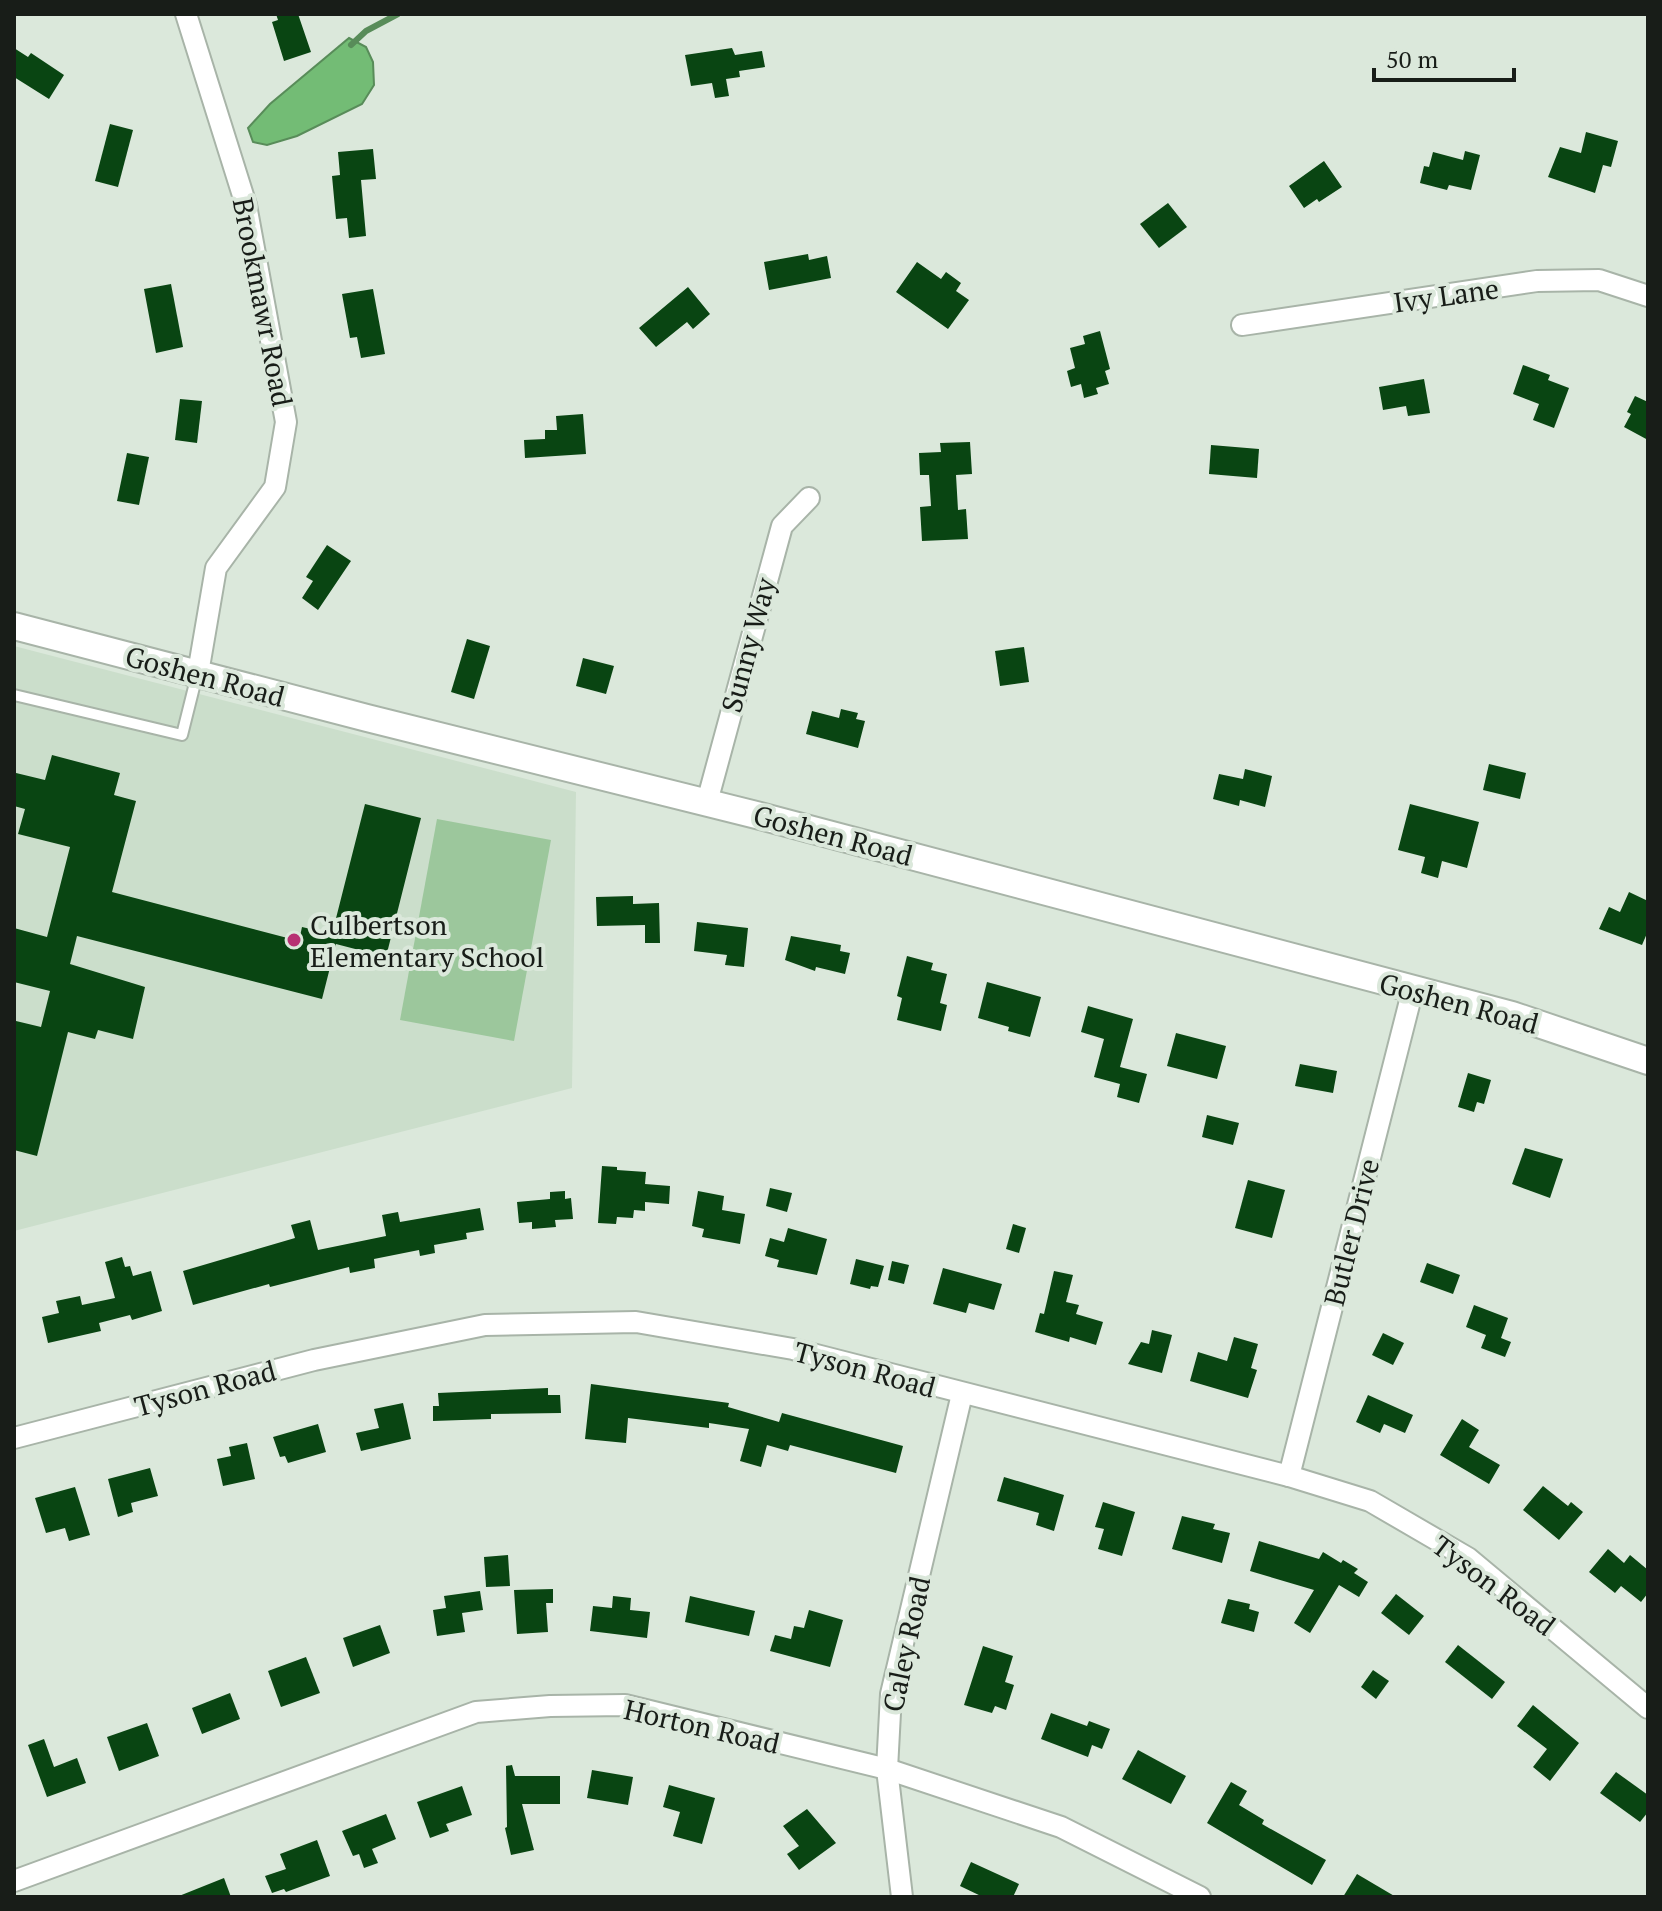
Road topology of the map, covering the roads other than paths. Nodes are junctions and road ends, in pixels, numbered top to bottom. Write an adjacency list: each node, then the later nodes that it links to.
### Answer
1 (186, 14): 6 (street, Brookmawr Road)
2 (1648, 296): 3 (street, Ivy Lane)
3 (1242, 325)
4 (809, 498): 8 (street, Sunny Way)
5 (14, 626): 6 (street, Goshen Road)
6 (198, 673): 7 (lane); 8 (street, Goshen Road)
7 (14, 695)
8 (707, 802): 9 (street, Goshen Road)
9 (1413, 989): 10 (street, Goshen Road); 13 (street, Butler Drive)
10 (1648, 1061)
11 (962, 1394): 12 (street, Tyson Road); 13 (street, Tyson Road); 15 (street, Caley Road)
12 (14, 1438)
13 (1289, 1476): 14 (street, Tyson Road)
14 (1648, 1708)
15 (887, 1769): 16 (street, Horton Road); 17 (street, Caley Road); 18 (street, Horton Road)
16 (18, 1886)
17 (902, 1897)
18 (1200, 1897)

